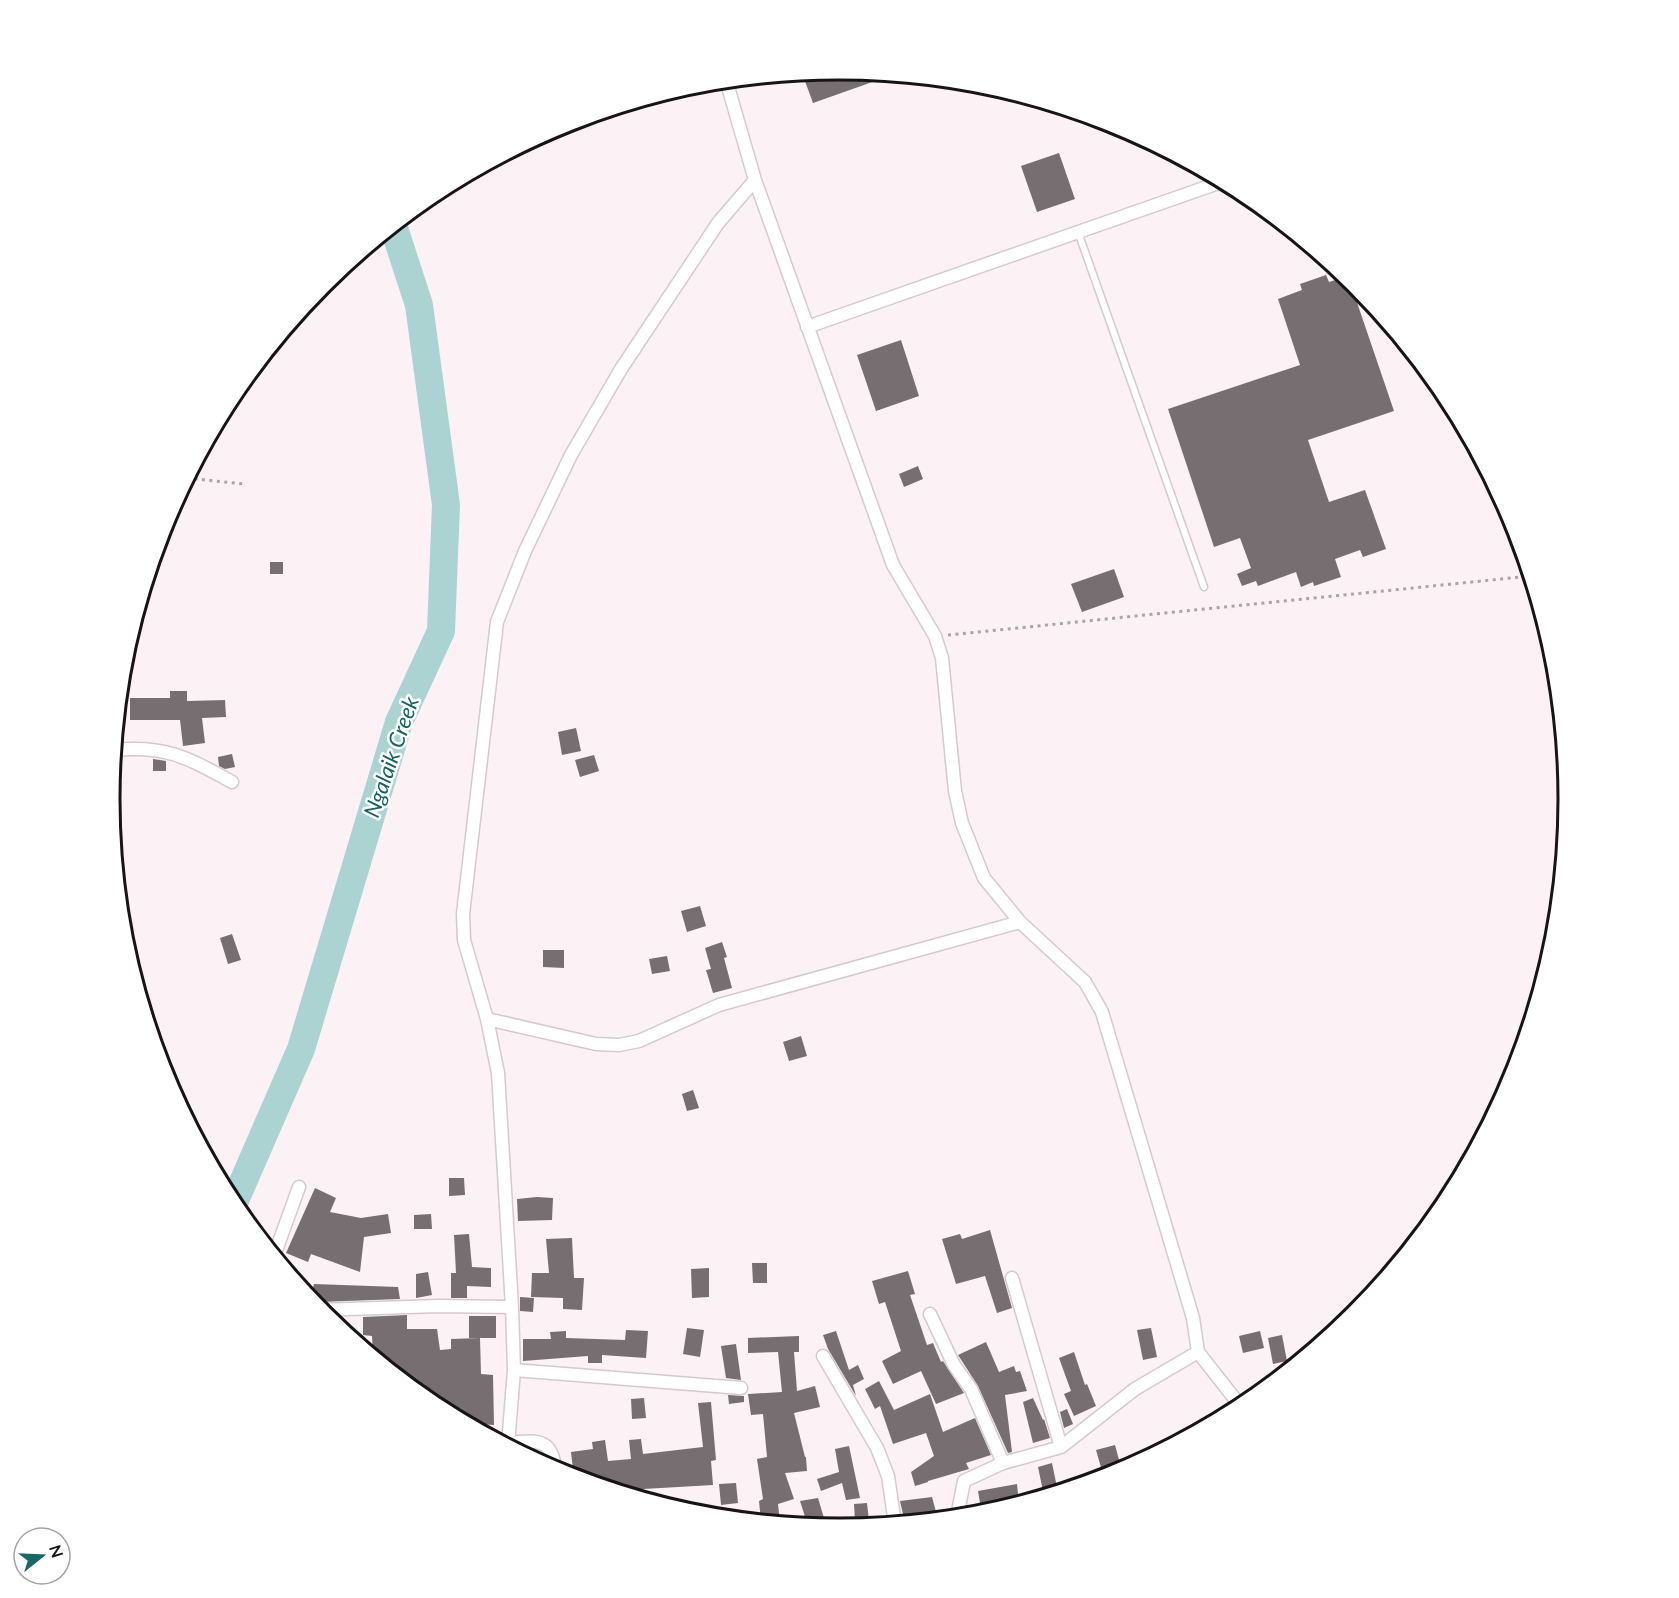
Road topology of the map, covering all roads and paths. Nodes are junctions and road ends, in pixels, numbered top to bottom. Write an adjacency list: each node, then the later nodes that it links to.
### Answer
1 (728, 89): 2 (street)
2 (755, 180): 5 (street); 14 (street)
3 (1213, 185): 4 (street)
4 (1078, 232): 5 (street); 9 (lane)
5 (807, 327): 10 (street)
6 (195, 479): 7 (path)
7 (244, 484)
8 (1524, 577): 10 (path)
9 (1204, 587)
10 (936, 636): 13 (street)
11 (122, 750): 12 (street)
12 (232, 782)
13 (1020, 921): 14 (street); 21 (street)
14 (487, 1019): 18 (street)
15 (299, 1187): 16 (street)
16 (277, 1247)
17 (1012, 1278): 28 (street)
18 (512, 1307): 19 (street); 23 (street)
19 (333, 1310)
20 (930, 1314): 30 (street)
21 (1198, 1352): 25 (street); 28 (street)
22 (823, 1356): 32 (street)
23 (514, 1370): 24 (street); 26 (street)
24 (741, 1388)
25 (1235, 1399)
26 (509, 1437)
27 (519, 1443): 29 (street)
28 (1061, 1448): 30 (street)
29 (554, 1459)
30 (1003, 1463): 31 (street)
31 (959, 1508)
32 (894, 1516)

